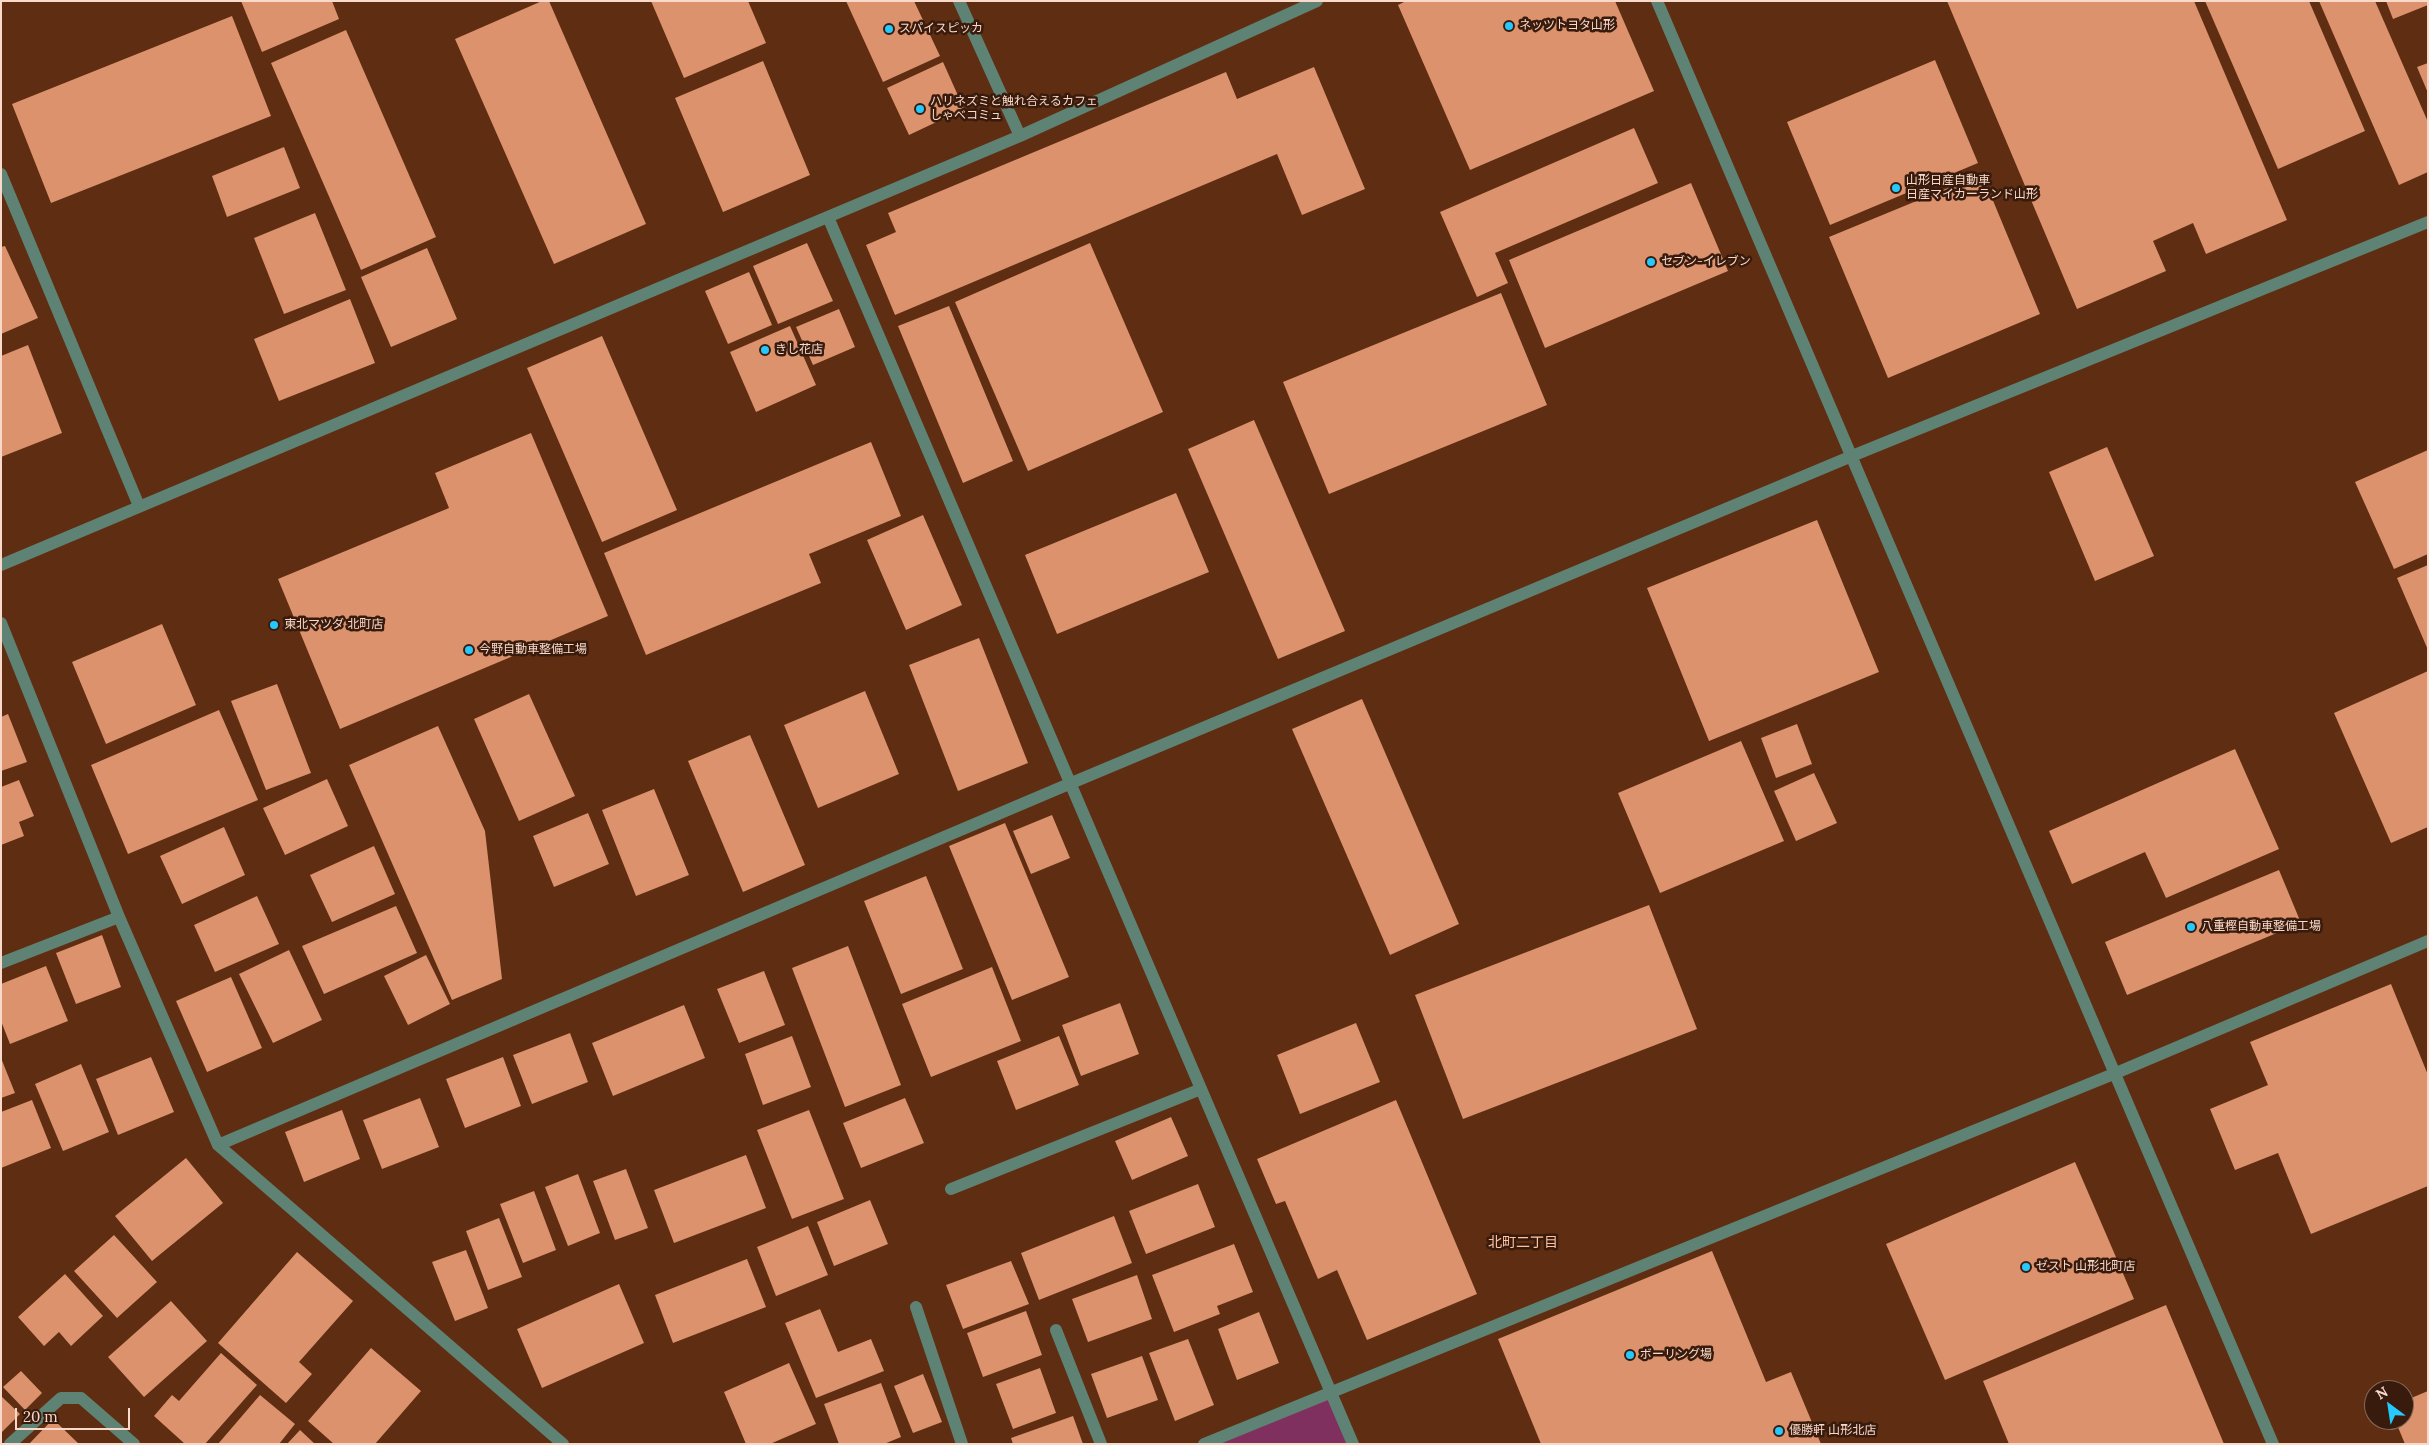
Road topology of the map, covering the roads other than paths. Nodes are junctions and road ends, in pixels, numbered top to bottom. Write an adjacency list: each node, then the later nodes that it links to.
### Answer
1 (959, 1): 4 (street)
2 (1316, 1): 4 (street)
3 (1658, 1): 8 (street)
4 (1020, 136): 6 (street)
5 (1, 174): 9 (street)
6 (828, 217): 9 (street); 12 (street)
7 (2428, 222): 8 (street)
8 (1852, 456): 12 (street); 16 (street)
9 (139, 506): 10 (street)
10 (1, 564)
11 (1, 623): 13 (street)
12 (1069, 784): 17 (street); 18 (street)
13 (119, 918): 15 (street); 18 (street)
14 (2428, 941): 16 (street)
15 (1, 963)
16 (2116, 1073): 22 (street); 30 (street)
17 (1201, 1088): 19 (street); 22 (street)
18 (218, 1145): 25 (street)
19 (951, 1189)
20 (916, 1307): 26 (street)
21 (1056, 1330): 27 (street)
22 (1332, 1392): 28 (street); 29 (street)
23 (10, 1444): 24 (street)
24 (134, 1444)
25 (562, 1444)
26 (962, 1444)
27 (1102, 1444)
28 (1204, 1444)
29 (1353, 1444)
30 (2273, 1444)

